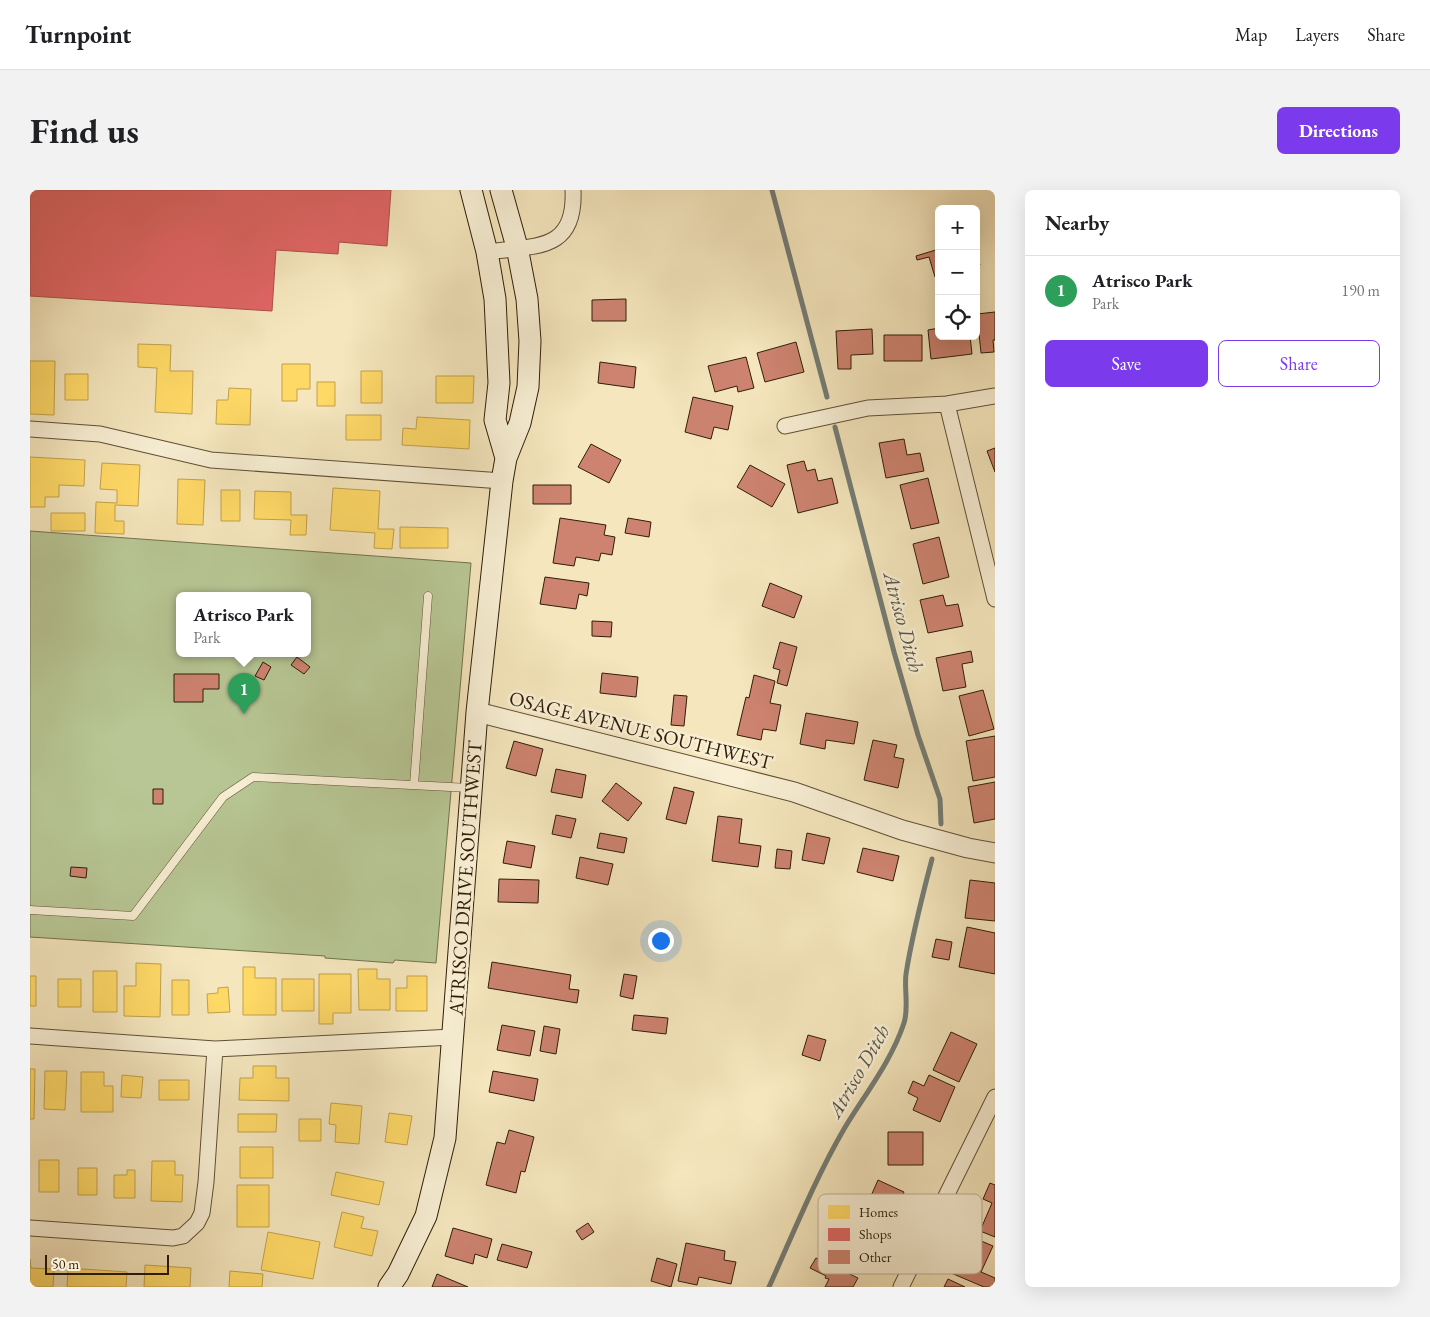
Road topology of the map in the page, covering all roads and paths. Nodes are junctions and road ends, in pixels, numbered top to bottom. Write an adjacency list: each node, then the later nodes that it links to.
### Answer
1 (471, 190): 5 (main road, ATRISCO DRIVE SOUTHWEST)
2 (501, 190): 4 (main road, ATRISCO DRIVE SOUTHWEST)
3 (573, 190): 4 (street)
4 (517, 247): 5 (street); 10 (main road, ATRISCO DRIVE SOUTHWEST)
5 (486, 252): 10 (main road, ATRISCO DRIVE SOUTHWEST)
6 (995, 396): 7 (street)
7 (948, 404): 8 (street); 13 (street)
8 (785, 426)
9 (30, 429): 11 (street)
10 (506, 458): 11 (main road, ATRISCO DRIVE SOUTHWEST)
11 (502, 481): 14 (main road, ATRISCO DRIVE SOUTHWEST)
12 (428, 596): 15 (lane)
13 (995, 599)
14 (478, 712): 16 (main road, ATRISCO DRIVE SOUTHWEST); 17 (street, OSAGE AVENUE SOUTHWEST)
15 (414, 786): 16 (lane); 18 (lane)
16 (472, 788): 20 (main road, ATRISCO DRIVE SOUTHWEST)
17 (995, 853)
18 (30, 910)
19 (30, 1036): 21 (street)
20 (453, 1037): 21 (street); 26 (main road, ATRISCO DRIVE SOUTHWEST)
21 (215, 1049): 24 (street)
22 (995, 1097): 23 (street)
23 (947, 1194)
24 (30, 1228)
25 (907, 1274): 27 (street)
26 (389, 1287)
27 (901, 1287)

